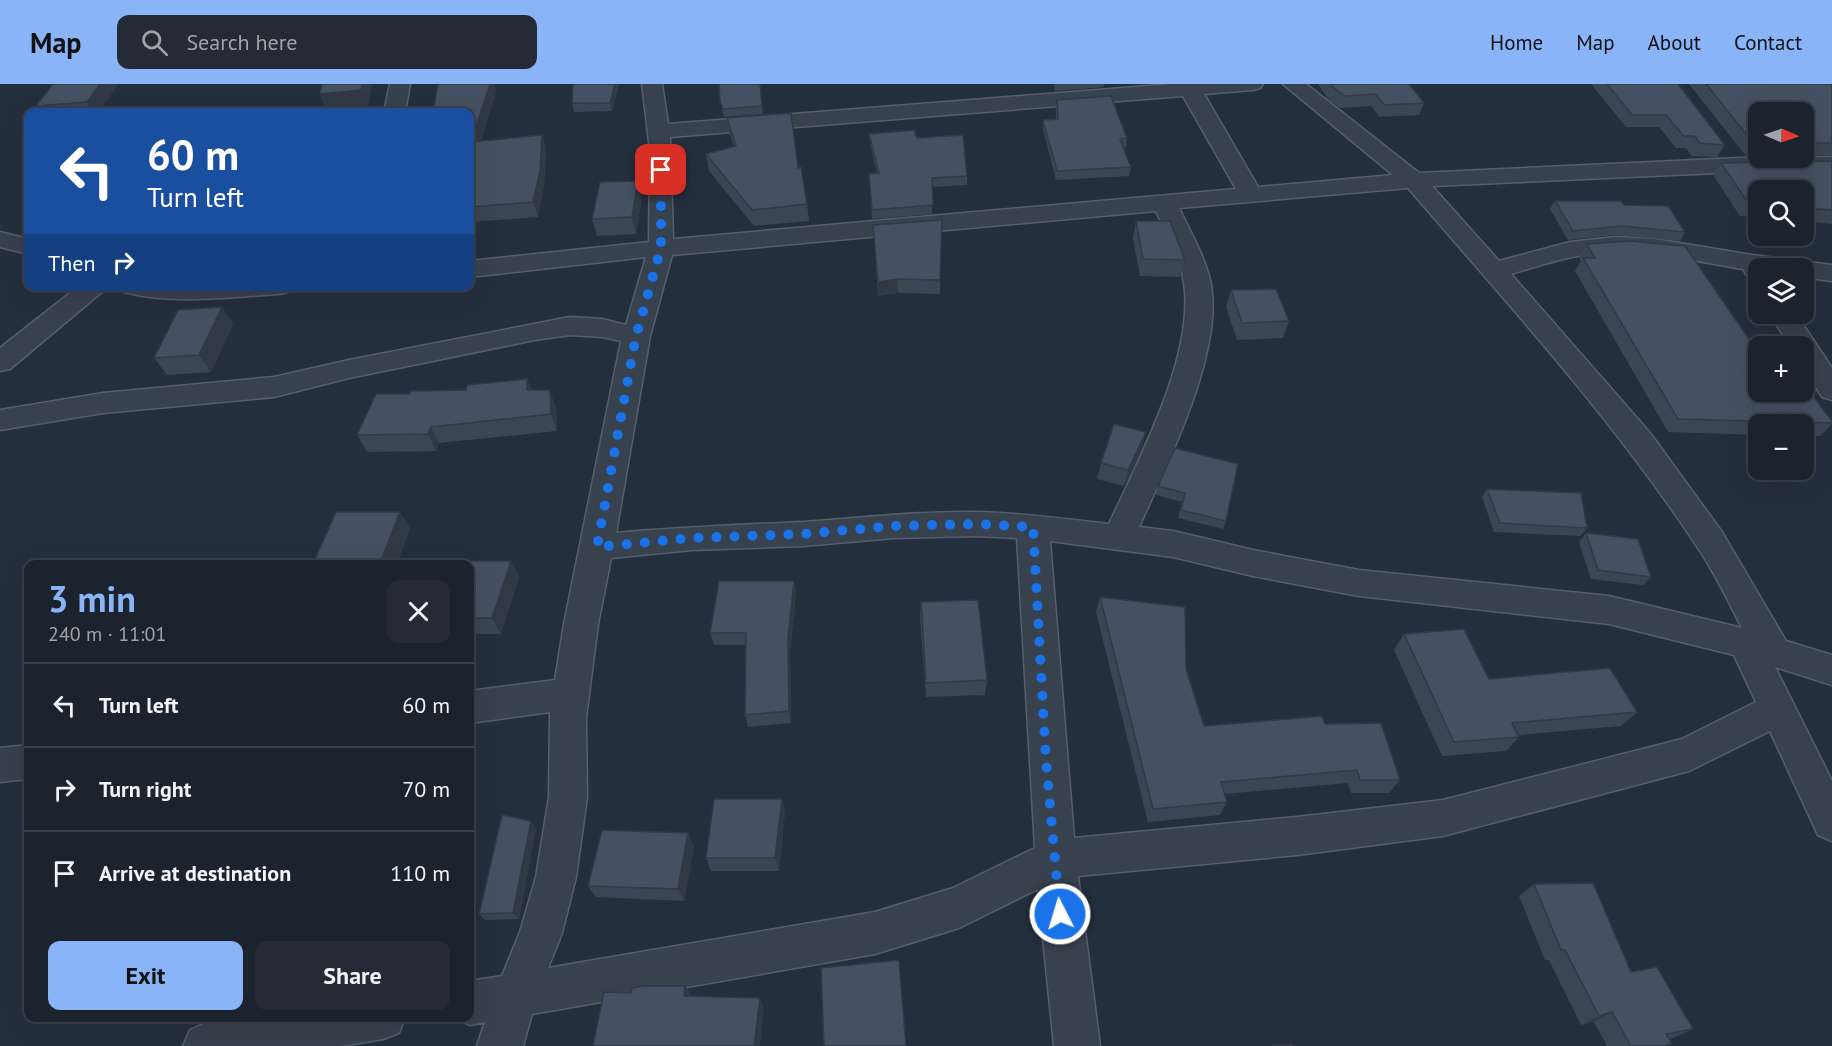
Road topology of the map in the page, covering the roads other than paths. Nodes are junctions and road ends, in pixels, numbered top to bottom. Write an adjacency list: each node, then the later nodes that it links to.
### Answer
1 (400, 84): 6 (street)
2 (652, 84): 7 (street)
3 (1253, 84): 5 (street)
4 (1293, 84): 11 (street)
5 (1190, 89): 7 (street); 12 (street)
6 (396, 108)
7 (658, 131): 16 (street)
8 (1719, 143): 10 (street)
9 (1832, 164): 10 (street)
10 (1739, 165): 11 (street)
11 (1414, 180): 12 (street); 19 (street)
12 (1251, 195): 13 (street)
13 (1166, 204): 16 (street); 29 (street)
14 (0, 239): 15 (street)
15 (24, 246)
16 (661, 248): 18 (street); 24 (street)
17 (1748, 266): 19 (street)
18 (474, 269)
19 (1493, 271): 31 (street)
20 (1814, 271): 21 (street)
21 (1832, 273)
22 (90, 291): 25 (street)
23 (1789, 324): 26 (street)
24 (636, 336): 27 (street); 30 (street)
25 (0, 362)
26 (1832, 390)
27 (0, 420)
28 (1033, 527): 29 (street); 30 (street); 39 (street)
29 (1118, 538): 31 (street)
30 (597, 547): 33 (street)
31 (1760, 647): 32 (street); 35 (street)
32 (1832, 670)
33 (571, 694): 34 (street); 40 (street)
34 (474, 706)
35 (1777, 709): 38 (street); 39 (street)
36 (24, 762): 37 (street)
37 (0, 765)
38 (1832, 822)
39 (1055, 859): 40 (street); 45 (street)
40 (515, 996): 41 (street); 44 (street)
41 (474, 1002)
42 (352, 1022): 43 (street)
43 (206, 1046)
44 (500, 1046)
45 (1077, 1046)

